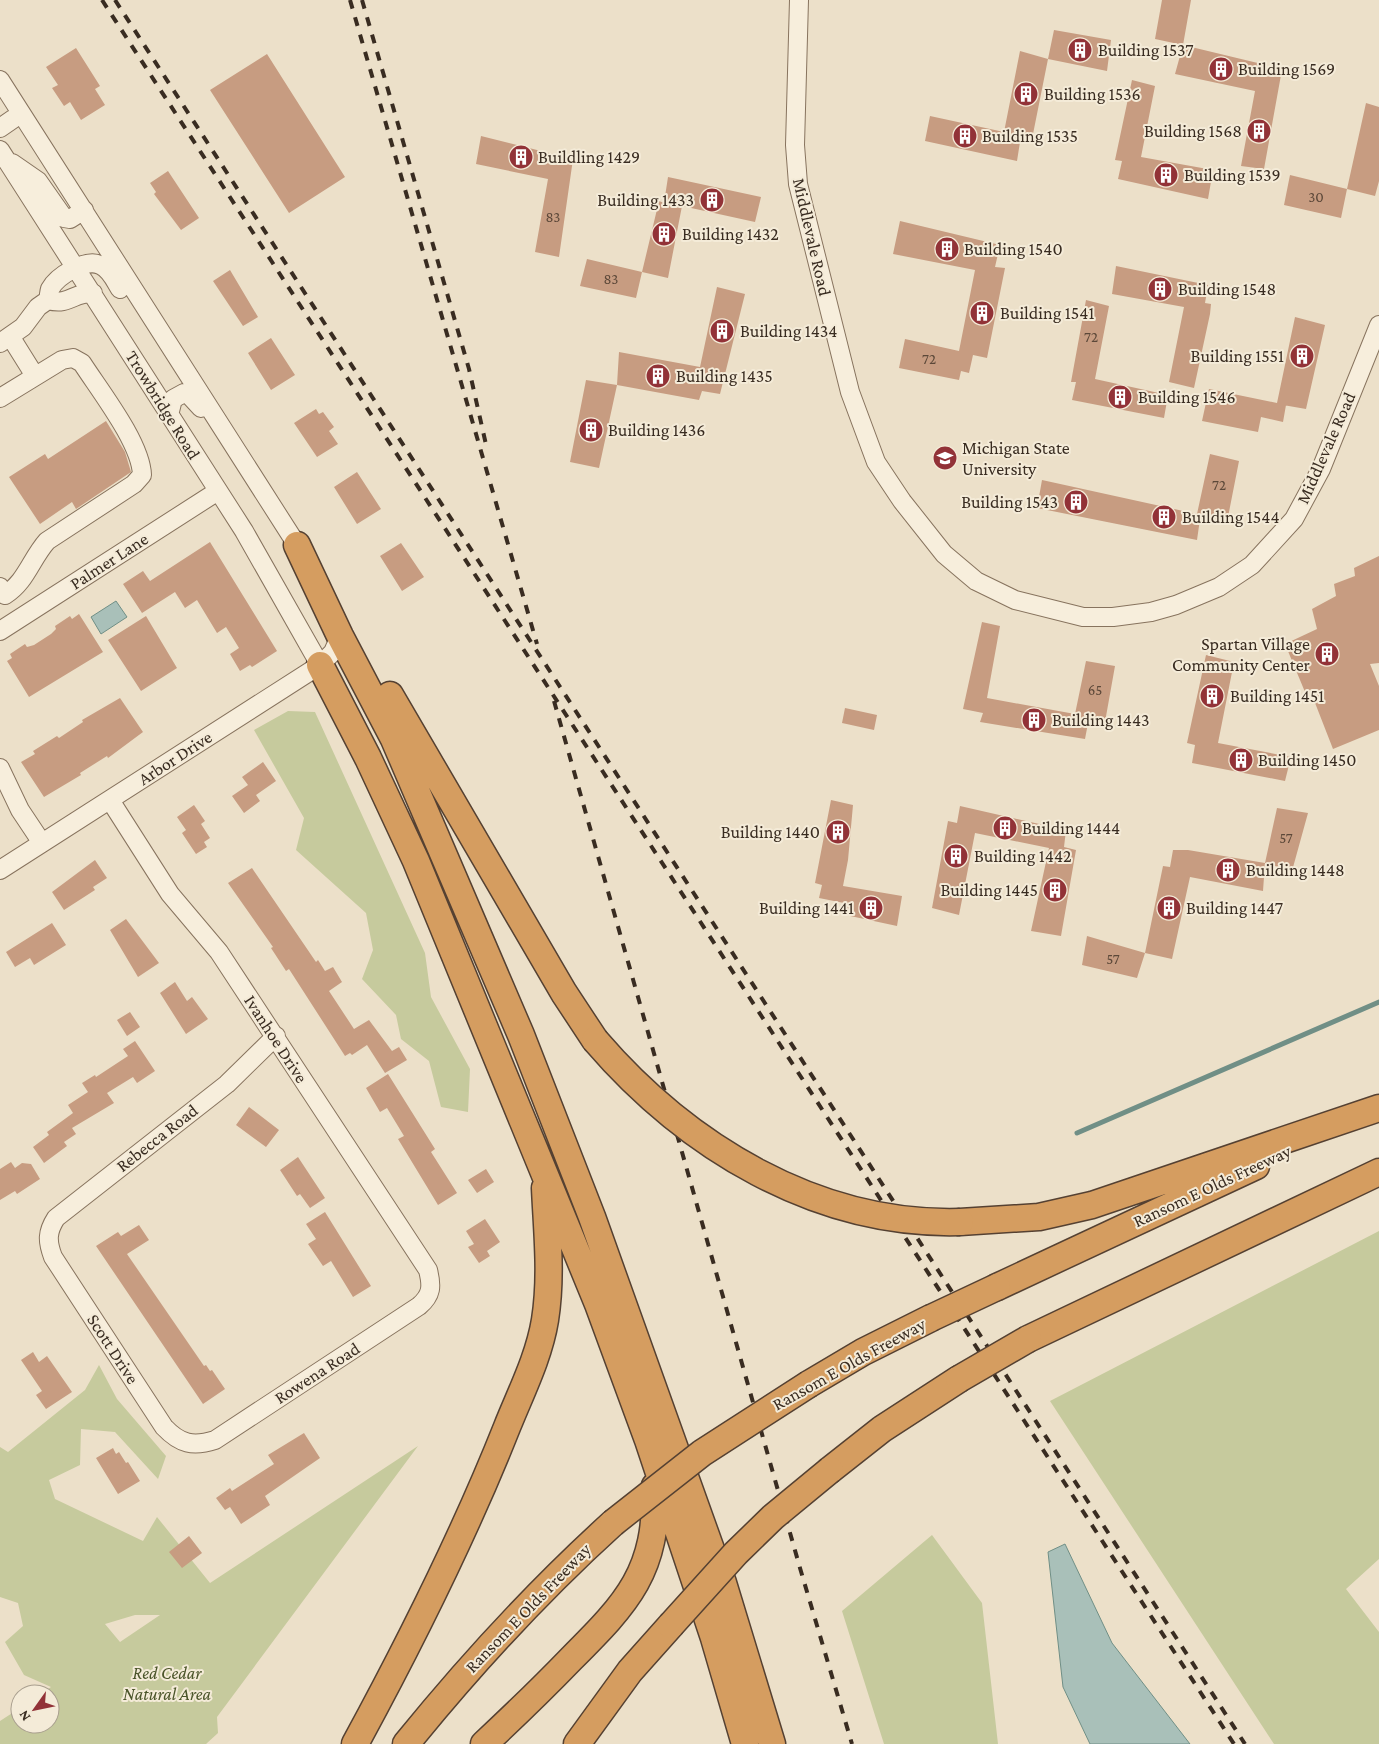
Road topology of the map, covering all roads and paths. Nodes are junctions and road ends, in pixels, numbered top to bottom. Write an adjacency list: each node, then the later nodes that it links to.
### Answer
1 (798, 0): 11 (street, Middlevale Road)
2 (0, 80): 6 (street, Trowbridge Road)
3 (0, 100): 4 (street)
4 (6, 124): 6 (street)
5 (3, 154): 7 (street); 8 (street, Trowbridge Road)
6 (64, 181): 7 (street, Trowbridge Road)
7 (84, 210): 13 (street, Trowbridge Road)
8 (77, 268): 9 (street, Trowbridge Road); 10 (street); 13 (street)
9 (93, 293): 10 (street); 16 (street, Trowbridge Road)
10 (48, 300): 12 (street)
11 (1379, 325)
12 (5, 340): 14 (street)
13 (179, 361): 17 (street, Trowbridge Road)
14 (35, 376): 15 (street); 20 (street)
15 (0, 398)
16 (170, 415): 17 (street); 18 (street, Trowbridge Road)
17 (242, 462): 19 (street, Trowbridge Road)
18 (218, 491): 21 (street, Palmer Lane); 23 (street, Trowbridge Road)
19 (297, 545): 22 (highway); 29 (highway, bridge)
20 (0, 587)
21 (0, 631)
22 (340, 636): 23 (street, Arbor Drive); 32 (highway)
23 (320, 665): 25 (street, Arbor Drive); 30 (highway)
24 (0, 768): 26 (street)
25 (110, 800): 26 (street, Arbor Drive); 28 (street, Ivanhoe Drive)
26 (42, 843): 27 (street, Arbor Drive)
27 (0, 870)
28 (276, 1036): 34 (street, Rebecca Road); 35 (street, Ivanhoe Drive)
29 (1379, 1108): 40 (highway, Ransom E Olds Freeway, bridge)
30 (544, 1172): 33 (highway); 39 (highway)
31 (1379, 1172): 38 (highway, bridge)
32 (592, 1217): 33 (highway); 45 (highway)
33 (567, 1226): 36 (highway)
34 (48, 1243): 37 (street, Scott Drive)
35 (431, 1284): 37 (street, Rowena Road)
36 (648, 1440): 41 (highway); 44 (highway)
37 (190, 1444)
38 (671, 1625): 42 (highway); 43 (highway)
39 (355, 1744)
40 (406, 1744)
41 (484, 1744)
42 (577, 1744)
43 (596, 1744)
44 (745, 1744)
45 (772, 1744)

